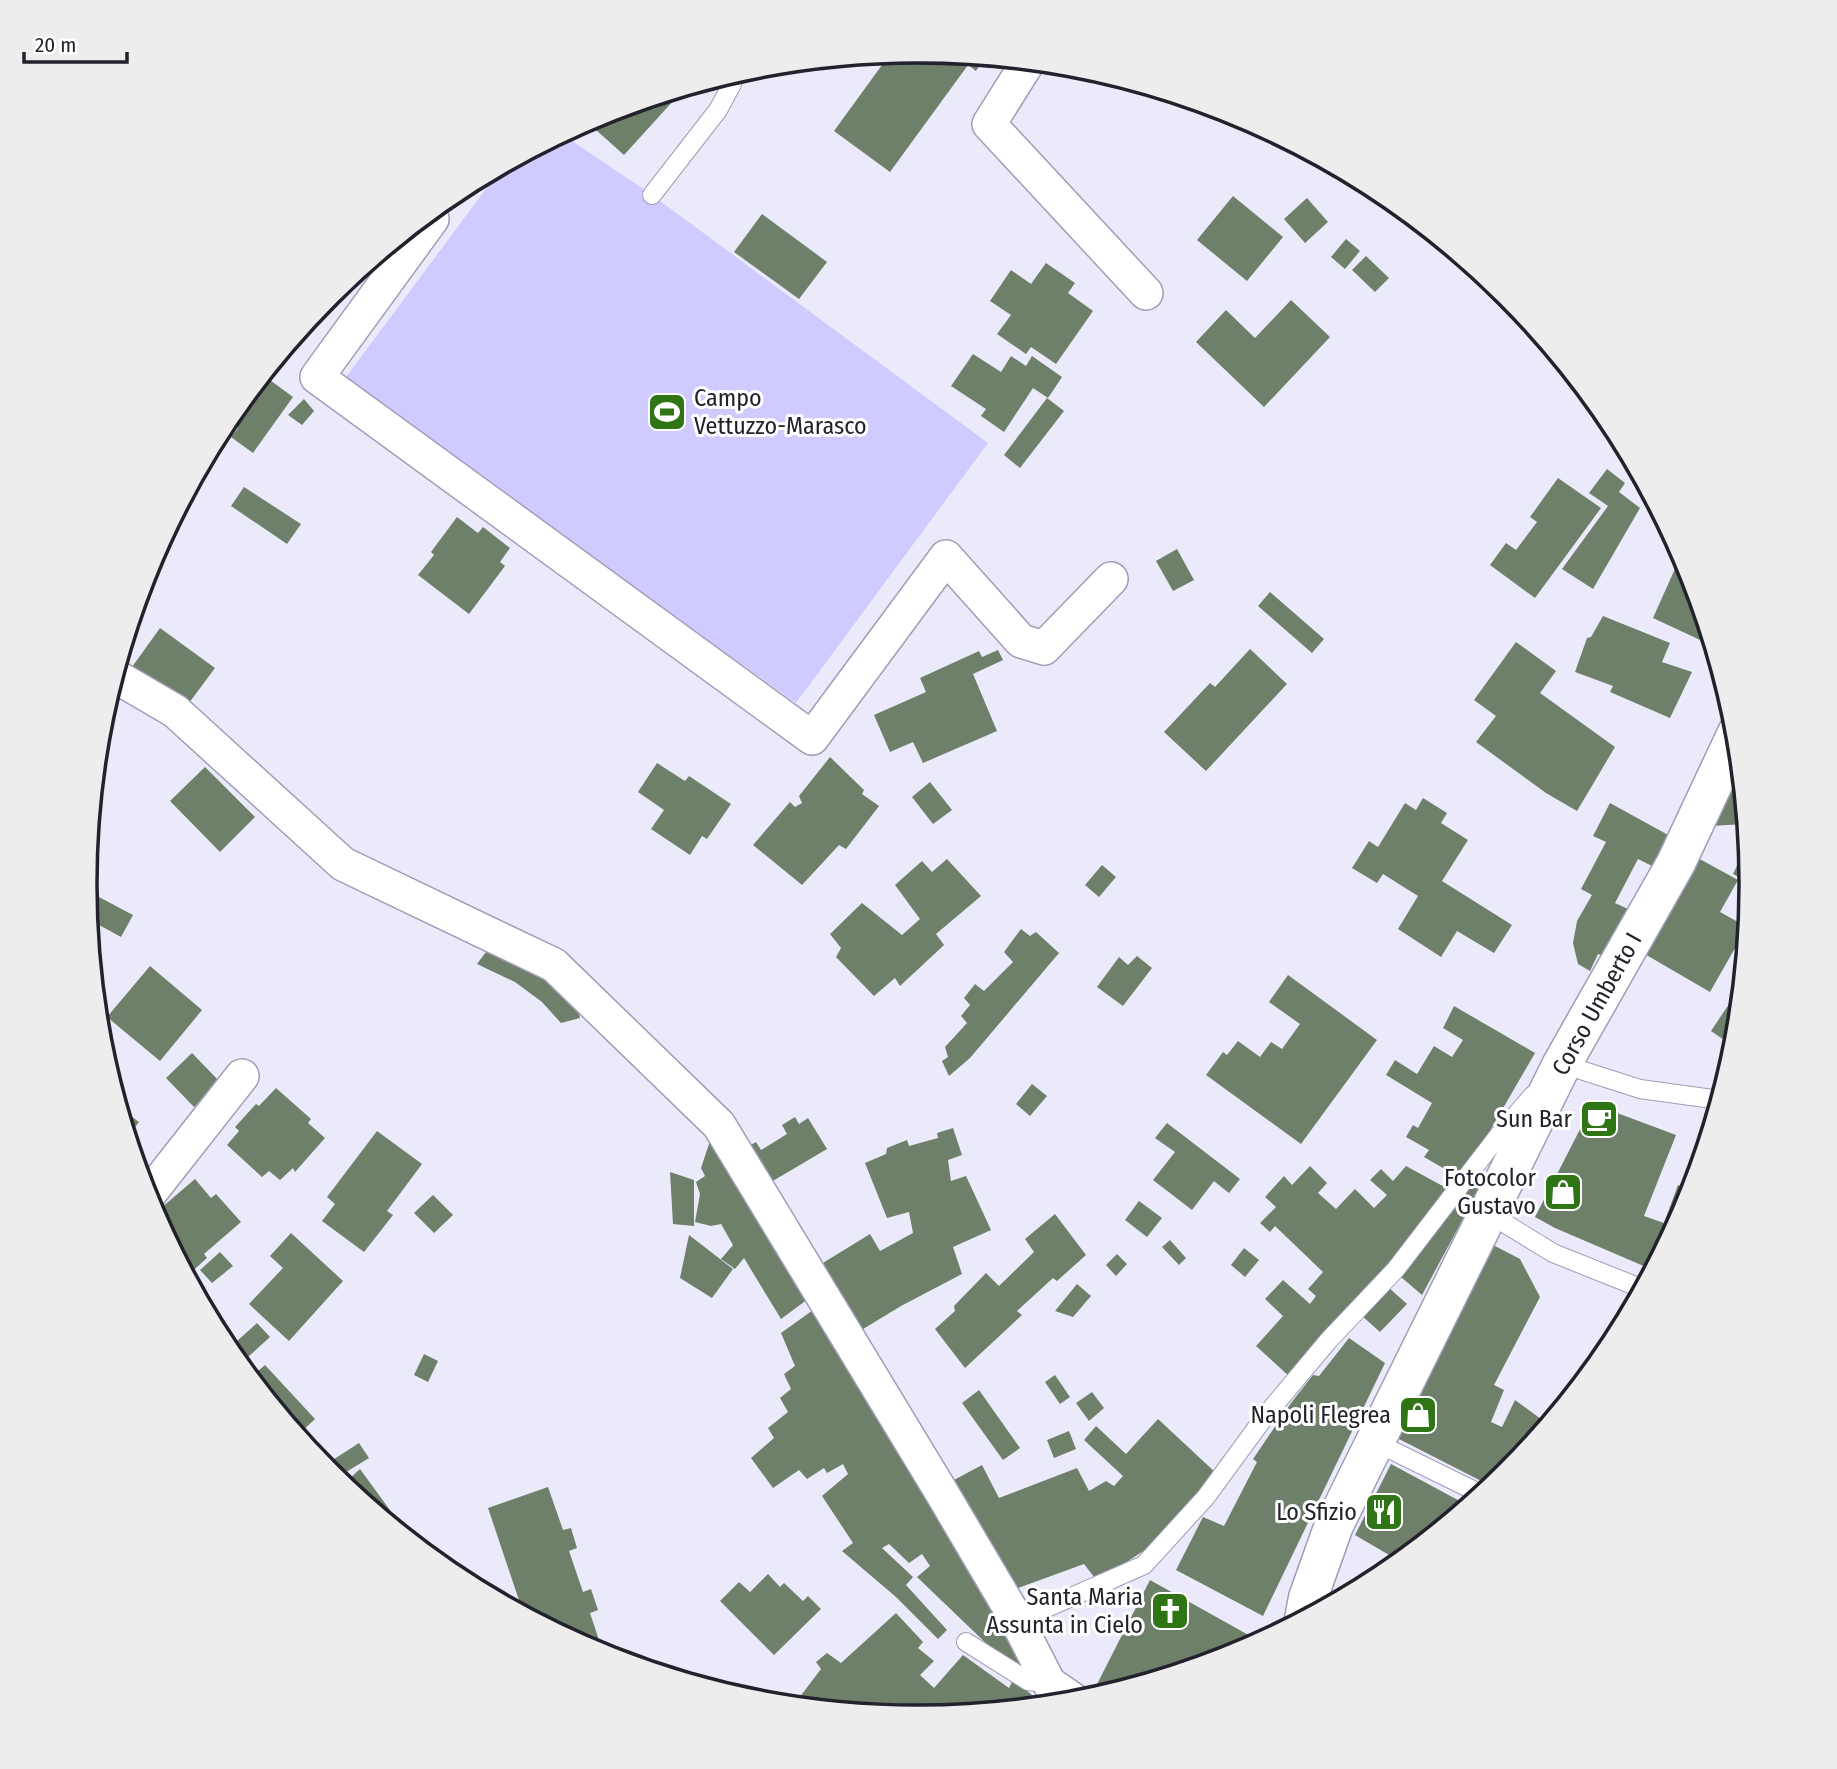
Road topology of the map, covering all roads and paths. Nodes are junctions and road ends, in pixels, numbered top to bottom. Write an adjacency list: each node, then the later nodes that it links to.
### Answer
1 (1023, 70): 5 (street)
2 (731, 85): 3 (lane)
3 (652, 195)
4 (426, 227): 6 (street)
5 (1146, 293)
6 (1111, 579)
7 (123, 681): 18 (street)
8 (1729, 751): 9 (street, Corso Umberto I)
9 (1558, 1072): 11 (lane); 13 (street, Corso Umberto I); 18 (lane)
10 (242, 1076): 12 (street)
11 (1711, 1099)
12 (155, 1186)
13 (1488, 1213): 14 (lane); 15 (street, Corso Umberto I)
14 (1635, 1286)
15 (1375, 1442): 16 (lane); 17 (street, Corso Umberto I)
16 (1473, 1490)
17 (1306, 1608)
18 (1017, 1621): 20 (street)
19 (967, 1642): 21 (lane)
20 (1062, 1693)
21 (1057, 1694)

